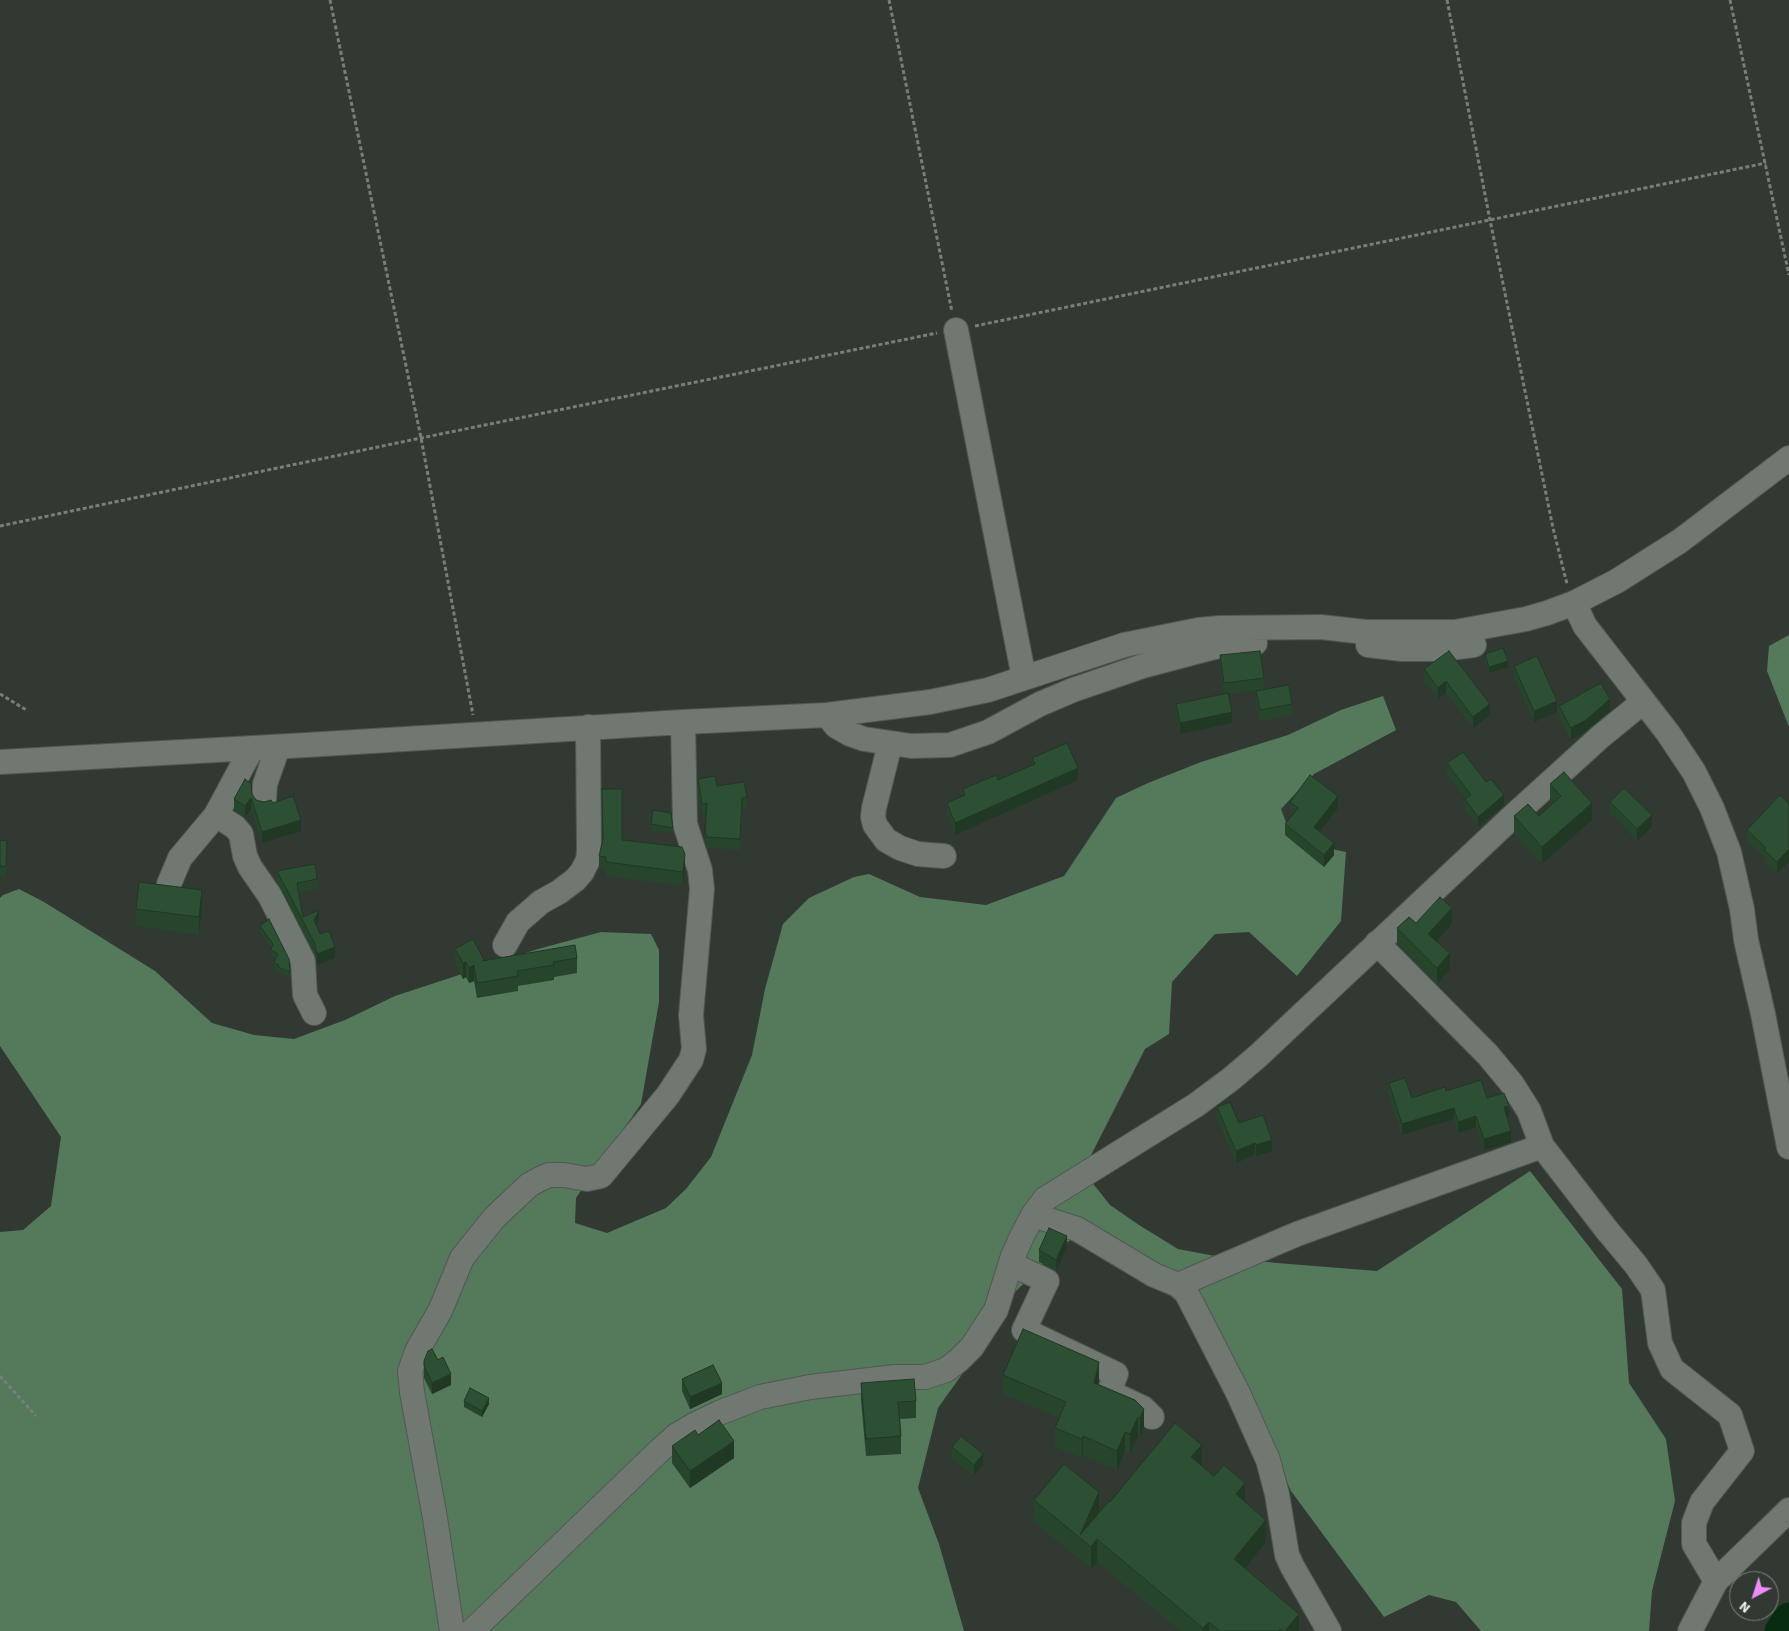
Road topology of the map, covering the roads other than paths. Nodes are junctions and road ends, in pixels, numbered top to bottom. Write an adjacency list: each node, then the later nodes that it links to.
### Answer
1 (956, 330): 5 (street)
2 (1789, 458): 3 (street)
3 (1574, 603): 5 (street); 6 (street)
4 (1552, 629): 10 (street)
5 (1024, 678): 7 (street)
6 (1643, 702): 18 (street); 22 (street)
7 (827, 715): 8 (street); 10 (street)
8 (683, 722): 9 (street); 29 (street)
9 (588, 727): 11 (street); 19 (street)
10 (890, 744): 16 (street)
11 (278, 747): 12 (street); 14 (street)
12 (252, 748): 13 (street); 15 (street)
13 (0, 762)
14 (264, 800)
15 (216, 815): 17 (street); 20 (street)
16 (944, 856)
17 (170, 884)
18 (1376, 943): 21 (street); 23 (street)
19 (505, 945)
20 (314, 1013)
21 (1542, 1146): 25 (street); 28 (street)
22 (1789, 1147)
23 (1033, 1216): 24 (street); 25 (street)
24 (1011, 1264): 26 (street); 30 (street)
25 (1178, 1285): 31 (street)
26 (1152, 1418)
27 (1789, 1510): 28 (street)
28 (1716, 1581): 32 (street)
29 (452, 1631)
30 (472, 1631)
31 (1330, 1631)
32 (1690, 1631)

